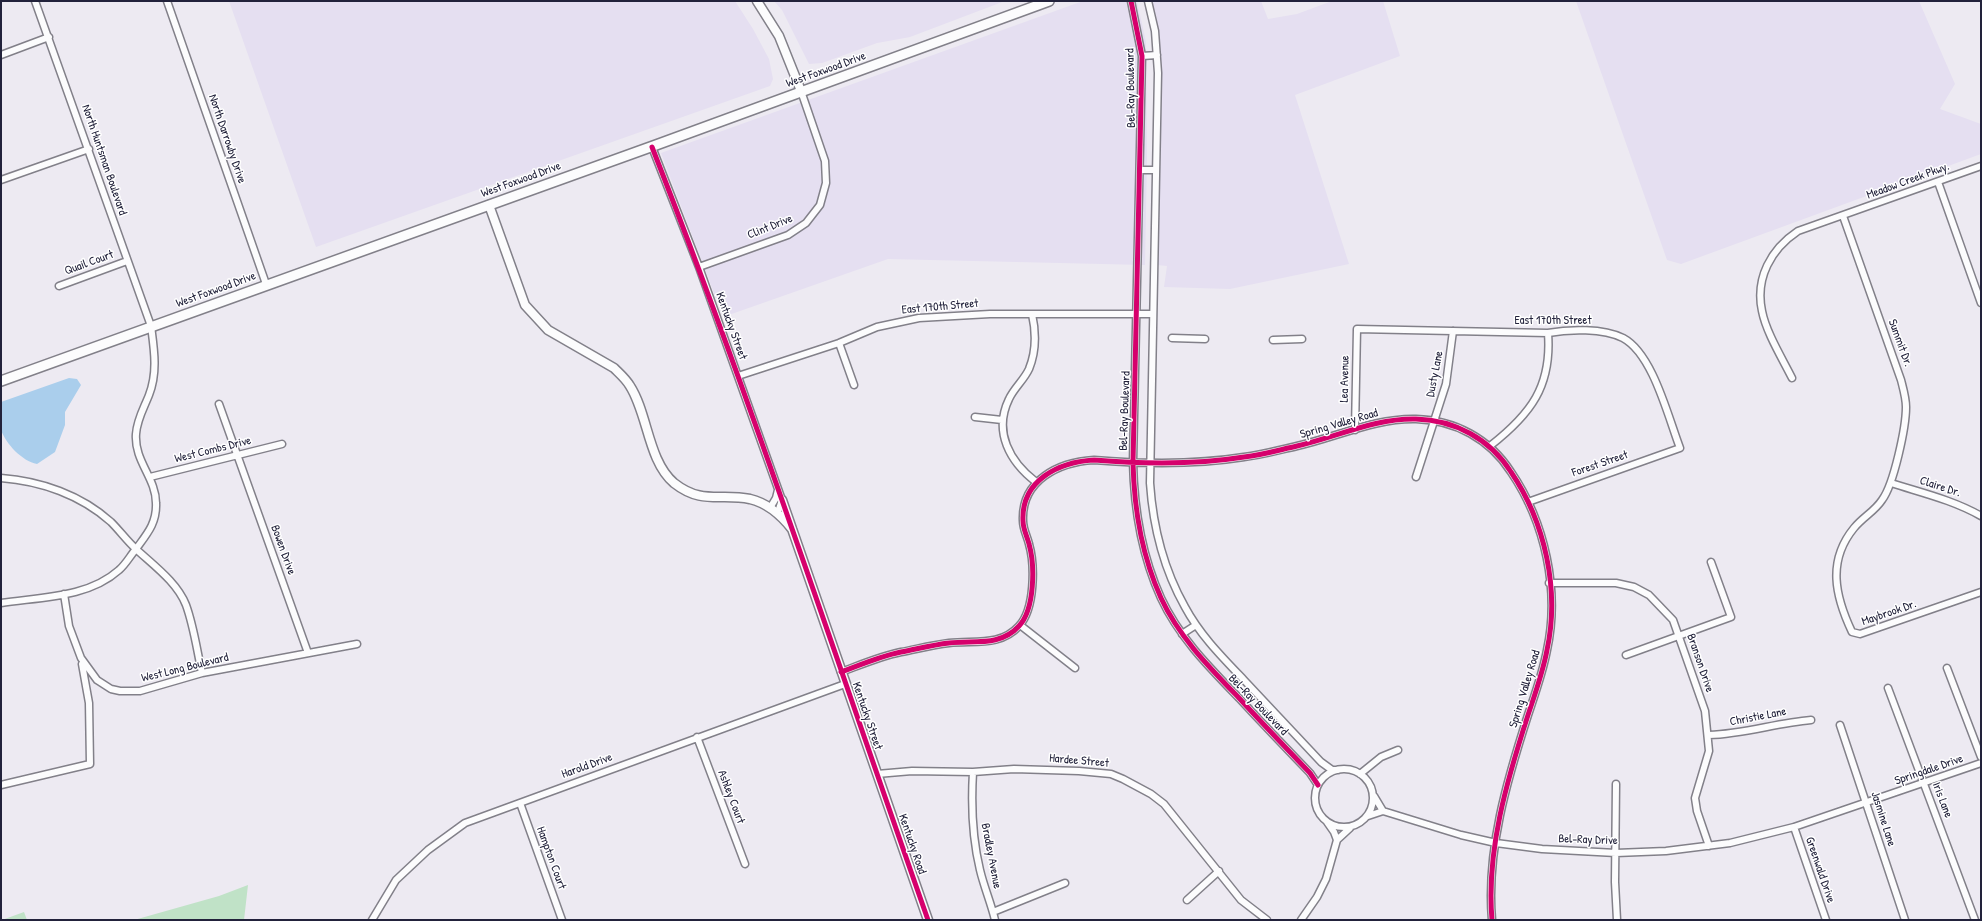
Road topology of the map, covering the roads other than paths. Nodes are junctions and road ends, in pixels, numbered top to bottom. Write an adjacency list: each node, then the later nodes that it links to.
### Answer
1 (35, 1): 7 (street, North Huntsman Boulevard)
2 (167, 1): 23 (street, North Darrowby Drive)
3 (757, 1): 11 (street)
4 (1049, 1): 11 (main road, West Foxwood Drive)
5 (1131, 1): 10 (street, Bel-Ray Boulevard)
6 (1148, 1): 9 (street, Bel-Ray Boulevard)
7 (49, 37): 8 (street); 13 (street, North Huntsman Boulevard)
8 (1, 55)
9 (1157, 55): 10 (street, Bel-Ray Boulevard); 16 (street, Bel-Ray Boulevard)
10 (1142, 56): 15 (street, Bel-Ray Boulevard)
11 (801, 91): 12 (main road, West Foxwood Drive); 22 (street, Clint Drive)
12 (652, 146): 19 (main road, West Foxwood Drive); 22 (street, Kentucky Street)
13 (89, 149): 17 (street); 21 (street, North Huntsman Boulevard)
14 (1981, 166): 18 (street, Meadow Creek Pkwy.)
15 (1140, 170): 16 (street); 26 (street, Bel-Ray Boulevard)
16 (1156, 170): 28 (street, Bel-Ray Boulevard)
17 (1, 180)
18 (1938, 182): 20 (street, Meadow Creek Pkwy.); 25 (street)
19 (489, 205): 23 (main road, West Foxwood Drive); 61 (street)
20 (1843, 216): 39 (street, Meadow Creek Pkwy.); 57 (street, Summit Dr.)
21 (127, 261): 24 (street, Quail Court); 29 (street, North Huntsman Boulevard)
22 (699, 266): 38 (street, Kentucky Street)
23 (266, 284): 29 (main road, West Foxwood Drive)
24 (59, 286)
25 (1981, 302)
26 (1138, 313): 27 (street, East 170th Street); 28 (street, East 170th Street); 51 (street, Bel-Ray Boulevard)
27 (1032, 314): 37 (street, East 170th Street); 44 (street)
28 (1153, 314): 52 (street, Bel-Ray Boulevard)
29 (151, 326): 40 (main road, West Foxwood Drive); 53 (street, North Huntsman Boulevard)
30 (1357, 329): 31 (street, East 170th Street); 46 (street, Lea Avenue)
31 (1453, 331): 32 (street, East 170th Street); 45 (street, Dusty Lane)
32 (1548, 333): 48 (street); 49 (street, East 170th Street)
33 (1172, 338): 34 (street)
34 (1205, 339)
35 (1302, 339): 36 (street)
36 (1273, 340)
37 (839, 343): 38 (street, East 170th Street); 41 (street)
38 (738, 376): 58 (street, Kentucky Street)
39 (1792, 378)
40 (1, 381)
41 (854, 385)
42 (218, 404): 50 (street, Bowen Drive)
43 (975, 417): 44 (street)
44 (1002, 420): 56 (street)
45 (1435, 421): 46 (street, Spring Valley Road); 48 (street, Spring Valley Road); 54 (street, Dusty Lane)
46 (1355, 430): 52 (street, Spring Valley Road)
47 (282, 444): 50 (street, West Combs Drive)
48 (1490, 446): 60 (street, Spring Valley Road)
49 (1680, 448): 60 (street, Forest Street)
50 (237, 455): 53 (street, West Combs Drive); 75 (street, Bowen Drive)
51 (1133, 462): 52 (street, Spring Valley Road); 56 (street, Spring Valley Road); 72 (street, Bel-Ray Boulevard)
52 (1151, 462): 71 (street, Bel-Ray Boulevard)
53 (150, 477): 64 (street, North Huntsman Boulevard)
54 (1416, 477)
55 (1, 478): 64 (street)
56 (1036, 482): 70 (street, Spring Valley Road)
57 (1891, 483): 62 (street, Claire Dr.); 67 (street, Maybrook Dr.)
58 (778, 488): 59 (street, Kentucky Street); 61 (street)
59 (782, 500): 61 (street); 63 (street, Kentucky Street)
60 (1528, 502): 66 (street, Spring Valley Road)
61 (773, 510): 63 (street)
62 (1981, 516)
63 (792, 529): 80 (street, Kentucky Street)
64 (136, 549): 68 (street, North Huntsman Boulevard); 81 (street)
65 (1712, 562): 73 (street)
66 (1550, 583): 73 (street, Branson Drive); 110 (street, Spring Valley Road)
67 (1981, 592)
68 (64, 594): 69 (street, North Huntsman Boulevard); 77 (street)
69 (1, 603)
70 (1020, 625): 78 (street); 80 (street)
71 (1196, 625): 72 (street); 93 (street, Bel-Ray Boulevard)
72 (1182, 634): 100 (street, Bel-Ray Boulevard)
73 (1679, 636): 76 (street); 88 (street, Branson Drive)
74 (357, 644): 75 (street, West Long Boulevard)
75 (308, 653): 81 (street, West Long Boulevard)
76 (1626, 655)
77 (81, 658): 82 (street, West Long Boulevard); 85 (street)
78 (1075, 668)
79 (1947, 668): 91 (street)
80 (841, 672): 83 (street, Kentucky Street)
81 (202, 673): 82 (street, West Long Boulevard)
82 (93, 677): 85 (street)
83 (845, 684): 89 (street, Harold Drive); 95 (street, Kentucky Street)
84 (1888, 688): 97 (street, Iris Lane)
85 (87, 690): 99 (street)
86 (1811, 720): 88 (street, Christie Lane)
87 (1840, 725): 103 (street, Jasmine Lane)
88 (1709, 735): 111 (street, Branson Drive)
89 (697, 737): 102 (street, Harold Drive); 113 (street, Ashley Court)
90 (1398, 750): 96 (street)
91 (1981, 757)
92 (1981, 764): 97 (street, Springdale Drive)
93 (1338, 770): 96 (street, Bel-Ray Boulevard); 100 (street)
94 (973, 772): 95 (street, Hardee Street); 114 (street, Hardee Street); 117 (street, Bradley Avenue)
95 (877, 774): 120 (street, Kentucky Road)
96 (1360, 774): 101 (street)
97 (1924, 783): 103 (street, Springdale Drive); 128 (street, Iris Lane)
98 (1616, 784): 112 (street)
99 (1, 785)
100 (1318, 785): 106 (street)
101 (1374, 796): 104 (street); 105 (street)
102 (520, 802): 118 (street, Harold Drive); 119 (street, Hampton Court)
103 (1867, 803): 108 (street, Springdale Drive); 127 (street, Jasmine Lane)
104 (1383, 811): 105 (street); 110 (street, Bel-Ray Drive)
105 (1368, 816): 107 (street)
106 (1326, 821): 107 (street); 109 (street)
107 (1351, 827): 109 (street)
108 (1794, 827): 111 (street, Bel-Ray Drive); 126 (street, Greenwald Drive)
109 (1337, 840): 123 (street)
110 (1496, 843): 112 (street, Bel-Ray Drive); 124 (street, Spring Valley Road)
111 (1709, 846): 112 (street, Bel-Ray Drive)
112 (1616, 853): 125 (street)
113 (744, 864)
114 (1219, 871): 116 (street); 122 (street, Hardee Street)
115 (1065, 883): 117 (street)
116 (1187, 900)
117 (993, 912): 121 (street, Bradley Avenue)
118 (372, 920)
119 (562, 920)
120 (928, 920)
121 (995, 920)
122 (1267, 920)
123 (1301, 920)
124 (1492, 920)
125 (1617, 920)
126 (1826, 920)
127 (1905, 920)
128 (1976, 920)

